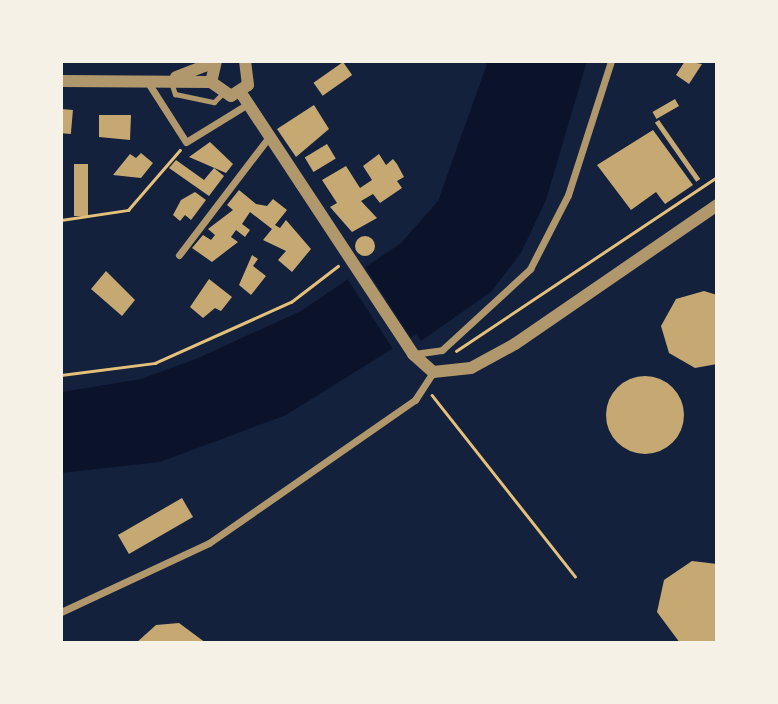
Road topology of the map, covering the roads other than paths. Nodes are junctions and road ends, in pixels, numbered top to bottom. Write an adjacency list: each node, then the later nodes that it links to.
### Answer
1 (245, 61): 9 (street)
2 (611, 61): 13 (street)
3 (215, 62): 4 (street); 7 (street)
4 (170, 79): 5 (street); 7 (street); 8 (lane)
5 (147, 80): 6 (street); 9 (street)
6 (61, 81)
7 (211, 82): 8 (street)
8 (222, 94): 9 (street)
9 (244, 99): 10 (street)
10 (269, 137): 12 (street); 13 (street)
11 (717, 205): 14 (street)
12 (179, 255)
13 (413, 355): 14 (street)
14 (433, 372): 15 (street)
15 (61, 612)

